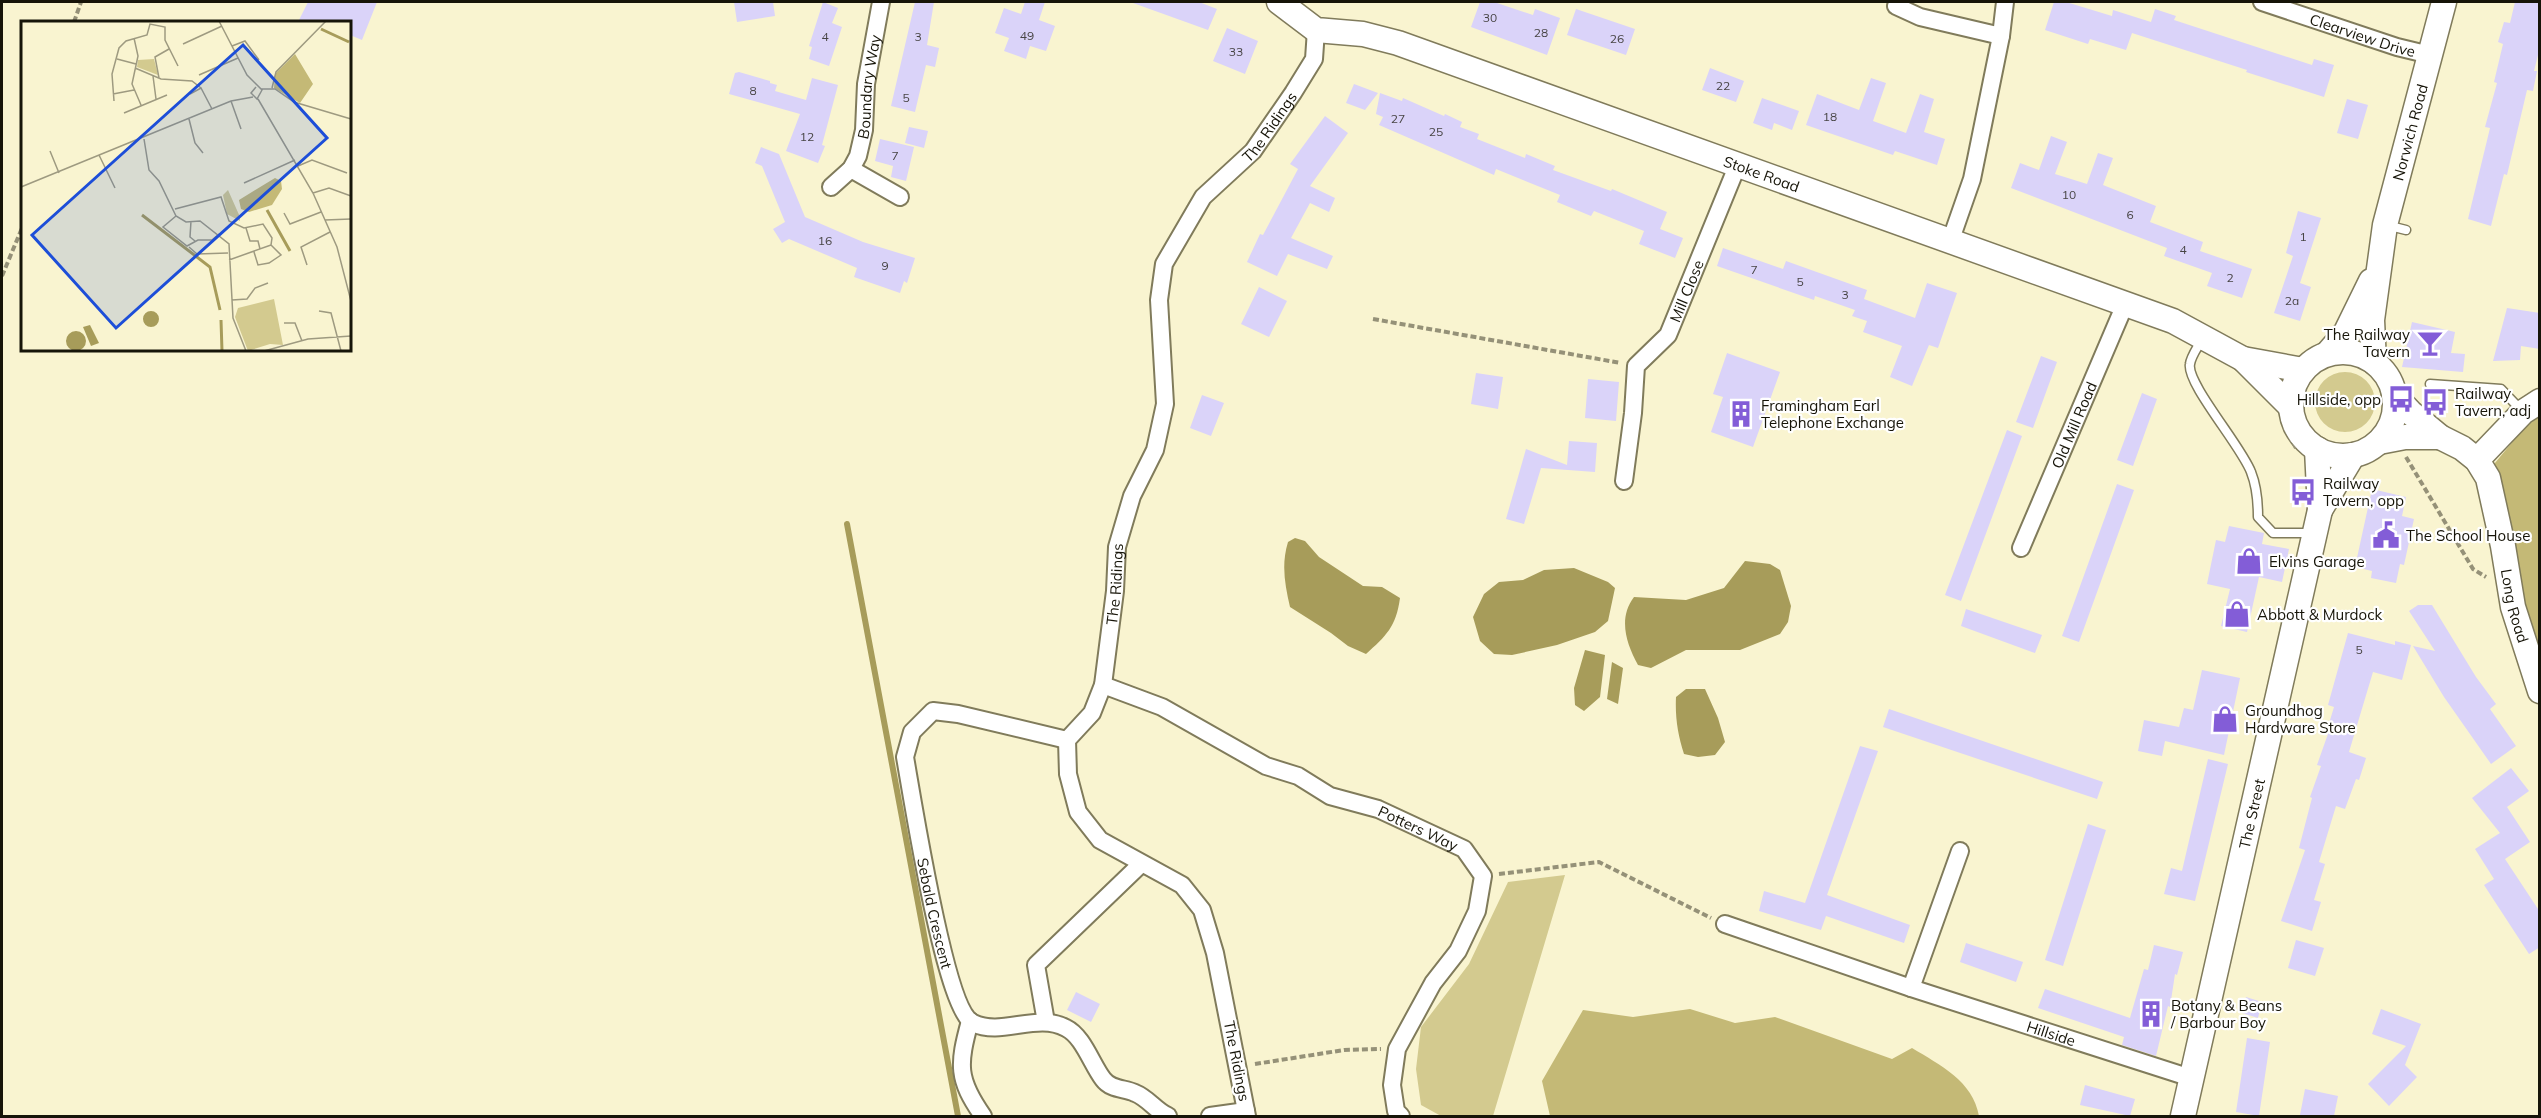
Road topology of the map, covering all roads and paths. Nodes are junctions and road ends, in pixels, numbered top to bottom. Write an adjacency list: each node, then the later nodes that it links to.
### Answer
1 (81, 2): 8 (path)
2 (880, 2): 13 (street, Boundary Way)
3 (1279, 2): 9 (street)
4 (2005, 2): 10 (street)
5 (2262, 2): 11 (street, Clearview Drive)
6 (2444, 2): 11 (street, Norwich Road)
7 (1896, 6): 10 (street)
8 (74, 21)
9 (1316, 30): 12 (street, Stoke Road); 41 (street, The Ridings)
10 (2001, 36): 17 (street)
11 (2430, 55): 18 (street, Norwich Road)
12 (1738, 164): 17 (street, Stoke Road); 26 (street, Mill Close)
13 (851, 169): 14 (street, Boundary Way); 15 (street)
14 (831, 187)
15 (900, 197)
16 (21, 230): 19 (path)
17 (1950, 242): 20 (street, Stoke Road)
18 (2380, 263): 23 (street, Norwich Road); 25 (street, Norwich Road)
19 (2, 276)
20 (2126, 303): 22 (street, Stoke Road); 39 (street, Old Mill Road)
21 (1372, 319): 26 (path)
22 (2204, 336): 24 (street, Stoke Road); 38 (lane)
23 (2327, 354): 25 (street); 27 (street)
24 (2243, 359): 27 (street, Stoke Road); 31 (street, Stoke Road)
25 (2374, 362): 29 (street)
26 (1636, 366): 37 (street)
27 (2303, 370): 31 (street)
28 (2430, 384): 30 (lane)
29 (2394, 395): 32 (street, Long Road); 33 (street)
30 (2531, 406): 36 (street)
31 (2286, 414): 34 (path); 34 (street)
32 (2440, 437): 33 (street, Long Road); 36 (street, Long Road)
33 (2390, 445): 35 (street); 40 (path)
34 (2308, 452): 35 (street); 38 (street, The Street)
35 (2353, 455): 38 (street, The Street)
36 (2477, 460): 42 (street, Long Road)
37 (1624, 481)
38 (2317, 522): 53 (street, The Street)
39 (2021, 548)
40 (2489, 579)
41 (1103, 685): 43 (street, The Ridings); 46 (street, Potters Way)
42 (2540, 691)
43 (1067, 740): 45 (street, The Ridings); 49 (street, Sebald Crescent)
44 (1960, 851): 48 (street)
45 (1141, 864): 50 (street); 52 (street, The Ridings)
46 (1483, 876): 47 (path); 51 (street)
47 (1725, 924): 48 (street, Hillside)
48 (1911, 988): 53 (street, Hillside)
49 (970, 1021): 50 (street); 55 (street)
50 (1046, 1022): 56 (street)
51 (1397, 1049): 52 (path); 58 (street)
52 (1238, 1066): 54 (street, The Ridings)
53 (2191, 1078): 59 (street, The Street)
54 (1247, 1114): 57 (street)
55 (983, 1116)
56 (1168, 1116)
57 (1210, 1116)
58 (1401, 1116)
59 (2183, 1116)

